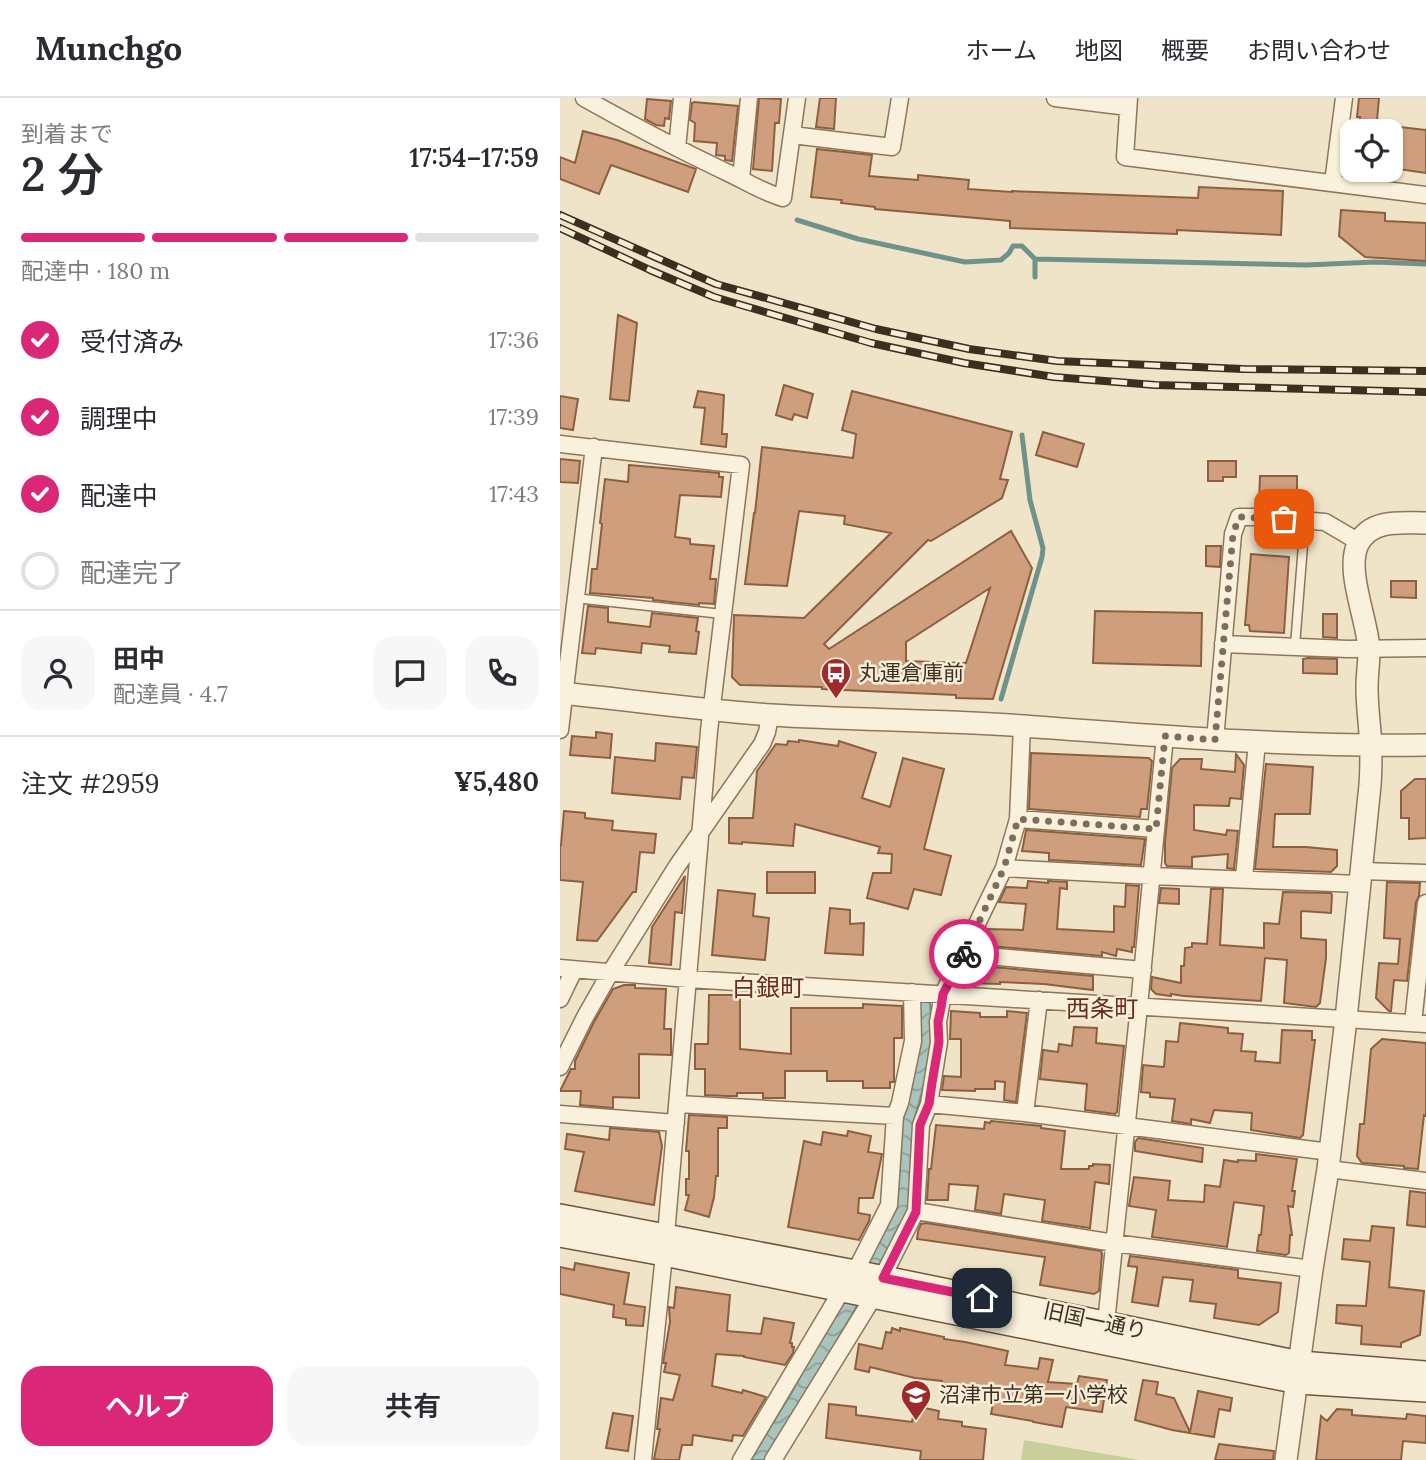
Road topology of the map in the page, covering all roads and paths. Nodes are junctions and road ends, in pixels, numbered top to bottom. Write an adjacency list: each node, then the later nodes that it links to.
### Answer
1 (584, 98): 10 (street)
2 (682, 98): 10 (street)
3 (749, 98): 11 (street)
4 (797, 98): 9 (street)
5 (900, 98): 9 (street)
6 (1055, 98): 8 (street)
7 (1344, 98): 12 (street)
8 (1129, 102): 12 (street)
9 (792, 135): 11 (street)
10 (677, 148): 11 (street)
11 (741, 179)
12 (1333, 183): 13 (street)
13 (1426, 195)
14 (560, 443): 15 (street)
15 (594, 447): 19 (street); 20 (street)
16 (1305, 520): 18 (street); 21 (street); 22 (lane)
17 (1426, 523): 18 (street)
18 (1359, 542): 23 (street)
19 (575, 598): 20 (lane); 25 (street)
20 (722, 614): 26 (street)
21 (1223, 644): 22 (street); 31 (street)
22 (1295, 646): 23 (street)
23 (1369, 648): 24 (street); 34 (street)
24 (1426, 648)
25 (562, 693): 26 (street); 29 (street)
26 (713, 710): 27 (street); 37 (street)
27 (770, 715): 28 (street); 37 (street)
28 (1022, 726): 30 (street); 35 (street)
29 (560, 730)
30 (1165, 736): 31 (street); 36 (street)
31 (1215, 740): 32 (street)
32 (1257, 742): 34 (street); 42 (street)
33 (1426, 745): 34 (street)
34 (1371, 746): 41 (street)
35 (1018, 819): 36 (street); 38 (street)
36 (1156, 829): 40 (street)
37 (701, 835): 47 (street); 48 (street)
38 (1004, 868): 40 (street); 44 (street)
39 (1426, 873): 41 (street)
40 (1152, 876): 42 (street); 46 (street)
41 (1360, 877): 42 (street); 54 (street)
42 (1244, 878)
43 (1426, 903): 55 (street)
44 (964, 954): 46 (street); 50 (street)
45 (567, 969): 47 (street); 51 (street)
46 (1143, 970): 53 (street)
47 (610, 973): 48 (street); 56 (street)
48 (688, 979): 49 (street); 57 (street)
49 (912, 992): 50 (street); 61 (street)
50 (943, 994): 52 (street); 58 (street)
51 (560, 999)
52 (1039, 1000): 53 (street); 59 (street)
53 (1139, 1006): 54 (street); 63 (street)
54 (1346, 1020): 55 (street); 64 (street)
55 (1420, 1023)
56 (560, 1067)
57 (678, 1104): 61 (street); 62 (street)
58 (929, 1104): 59 (street); 66 (street)
59 (1025, 1113): 63 (street)
60 (560, 1114): 62 (street)
61 (895, 1116): 72 (street)
62 (676, 1123): 70 (street)
63 (1126, 1126): 64 (street); 69 (street)
64 (1329, 1161): 65 (street); 71 (street)
65 (1426, 1181)
66 (916, 1212): 69 (street); 72 (street)
67 (560, 1216): 70 (main road, 旧国一通り)
68 (560, 1235): 70 (main road, 旧国一通り)
69 (1114, 1243): 71 (street); 73 (street)
70 (665, 1244): 72 (main road, 旧国一通り); 77 (street)
71 (1312, 1269): 74 (street)
72 (861, 1284): 73 (main road, 旧国一通り); 74 (main road, 旧国一通り); 78 (street); 79 (street)
73 (1106, 1324): 74 (main road, 旧国一通り)
74 (1299, 1373): 75 (main road, 旧国一通り); 76 (main road, 旧国一通り); 80 (street)
75 (1426, 1373)
76 (1426, 1390)
77 (643, 1460)
78 (741, 1460)
79 (774, 1460)
80 (1286, 1460)

